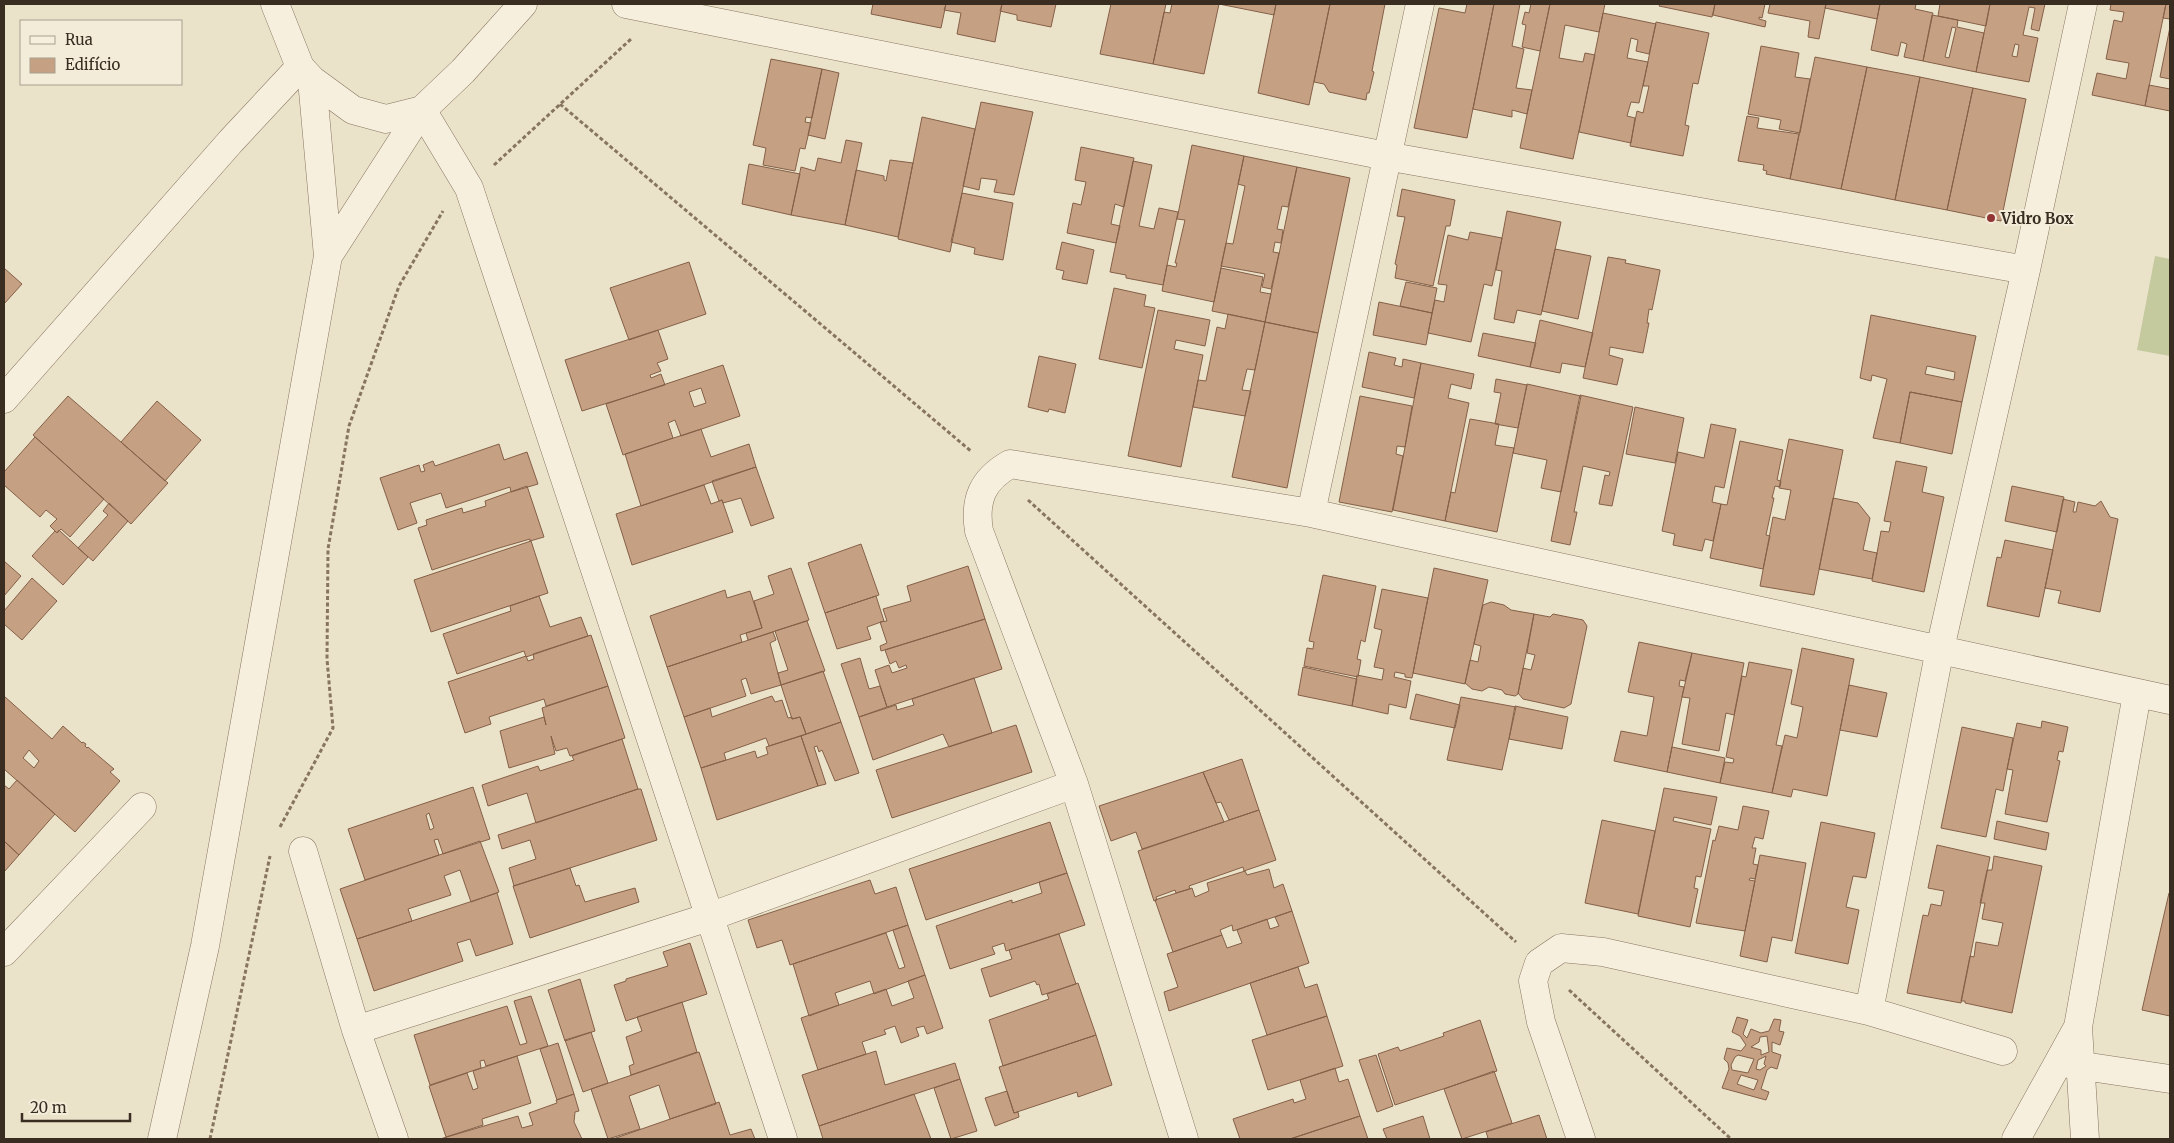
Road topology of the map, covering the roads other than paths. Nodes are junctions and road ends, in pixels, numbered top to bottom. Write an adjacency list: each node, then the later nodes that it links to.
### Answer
1 (275, 4): 6 (street)
2 (523, 4): 7 (street)
3 (626, 4): 8 (street)
4 (1420, 4): 8 (street)
5 (2083, 4): 10 (street)
6 (306, 74): 7 (street); 9 (street); 11 (street)
7 (422, 110): 9 (street); 19 (street)
8 (1386, 156): 10 (street); 12 (street)
9 (328, 256): 26 (street)
10 (2026, 270): 13 (street)
11 (4, 399)
12 (1311, 513): 13 (street); 16 (street)
13 (1940, 648): 14 (street); 21 (street)
14 (2137, 694): 15 (street); 24 (street)
15 (2170, 700)
16 (1074, 784): 19 (street); 29 (street)
17 (142, 807): 20 (street)
18 (303, 851): 22 (street)
19 (709, 917): 22 (street); 28 (street)
20 (4, 952)
21 (1869, 1011): 23 (street); 30 (street)
22 (356, 1030): 27 (street)
23 (2003, 1052)
24 (2070, 1064): 25 (street); 31 (street); 32 (street)
25 (2170, 1079)
26 (162, 1139)
27 (394, 1139)
28 (783, 1139)
29 (1184, 1139)
30 (1581, 1139)
31 (2016, 1139)
32 (2085, 1139)

